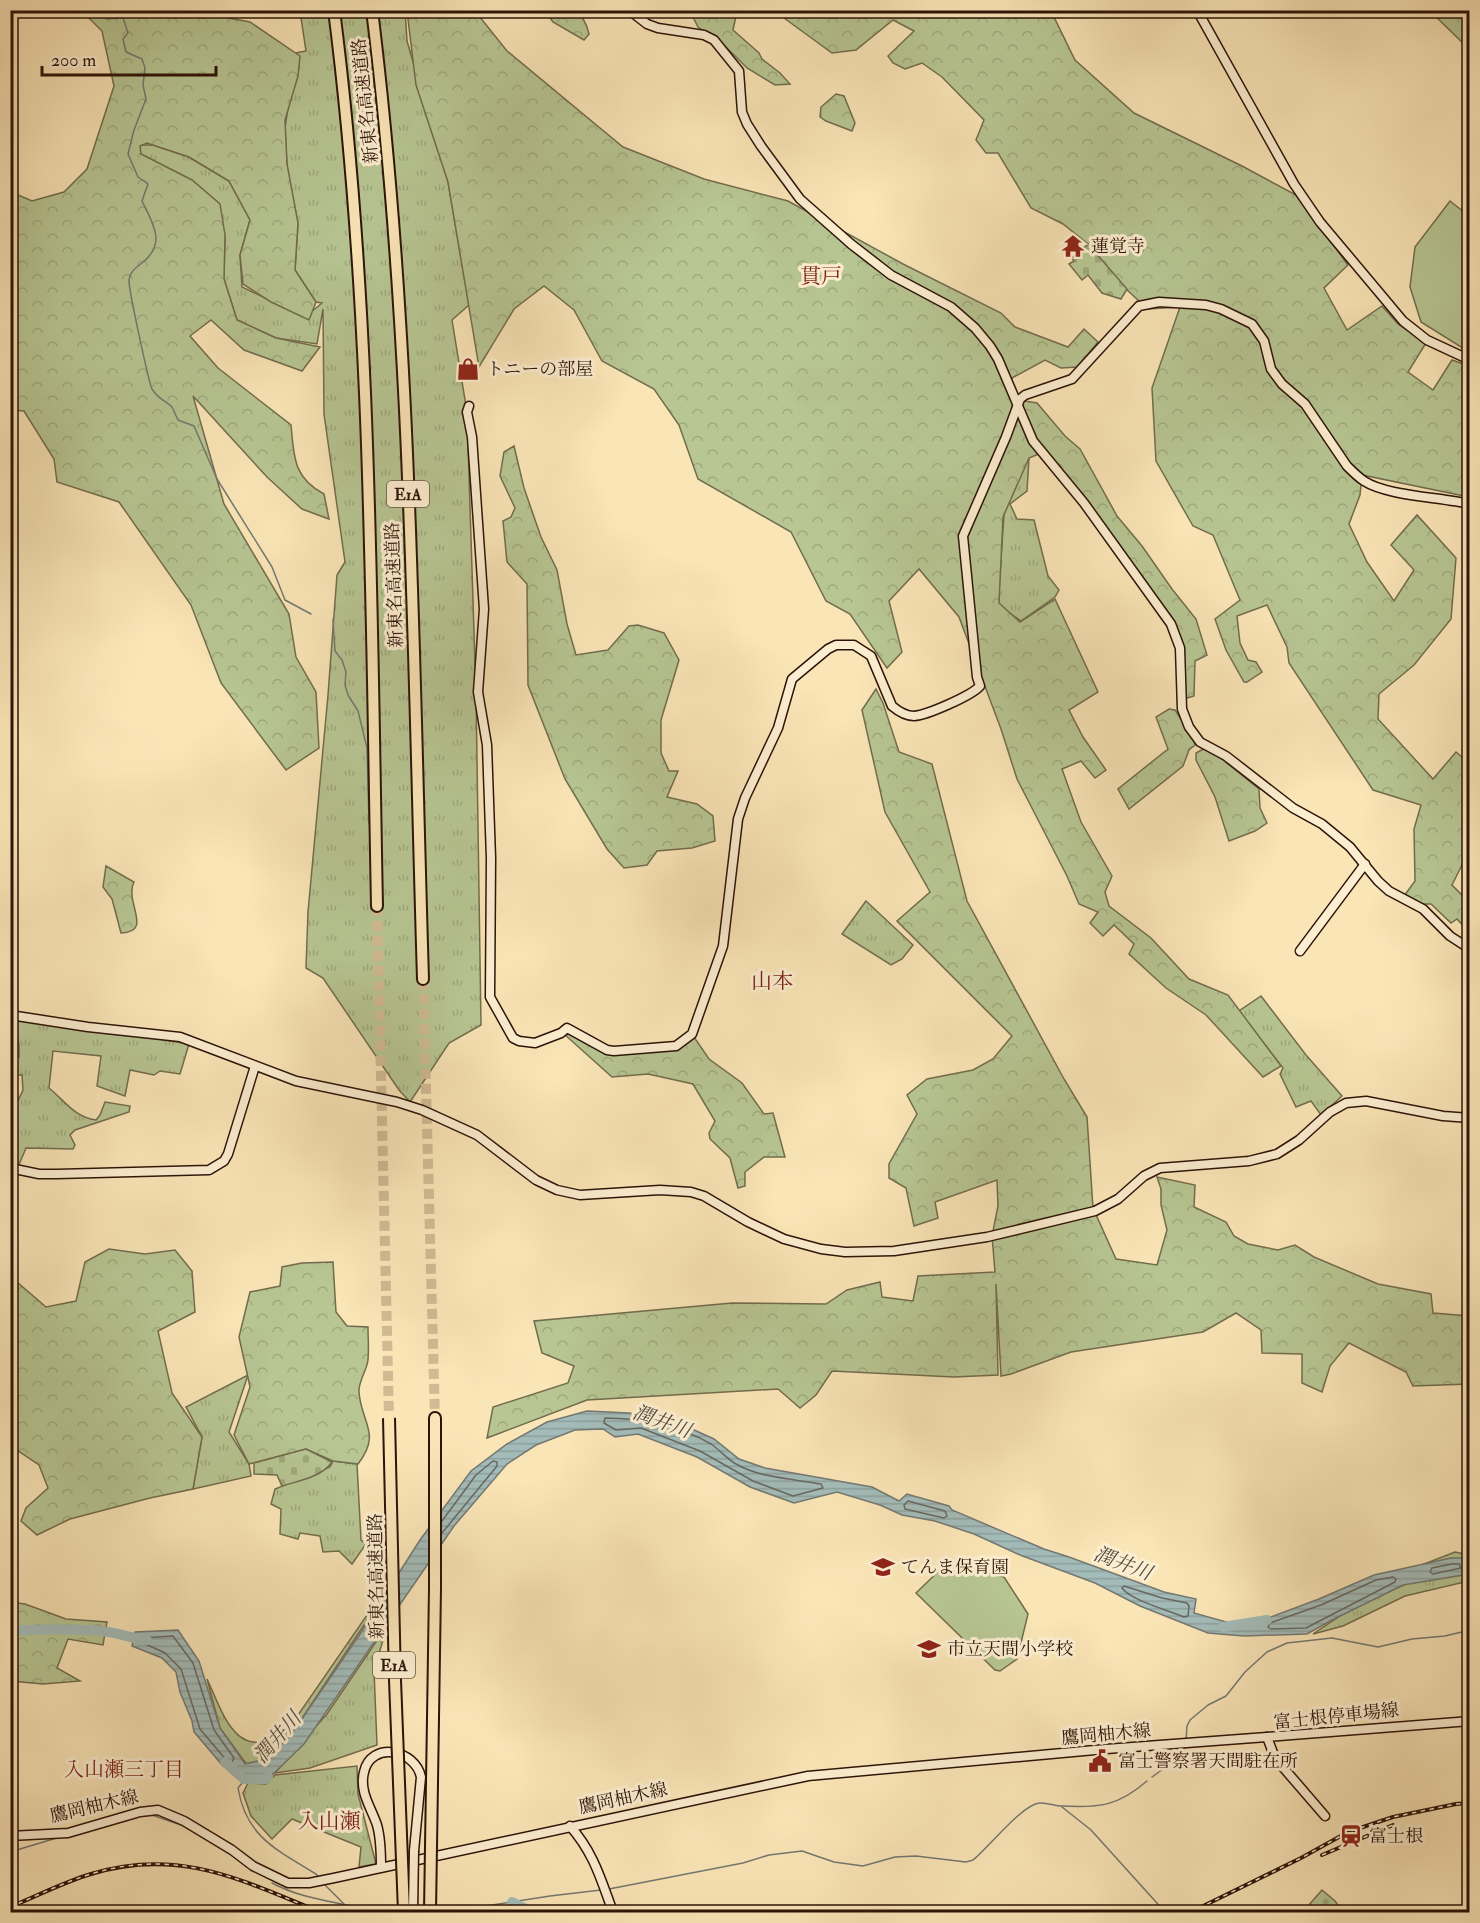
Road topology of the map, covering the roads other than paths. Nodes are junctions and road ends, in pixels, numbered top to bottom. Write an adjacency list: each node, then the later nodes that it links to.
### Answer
1 (334, 10): 10 (highway, 新東名高速道路 / E1A)
2 (372, 10): 13 (highway, 新東名高速道路 / E1A)
3 (629, 10): 6 (street)
4 (1197, 10): 5 (street)
5 (1470, 360)
6 (1018, 404): 7 (street); 8 (street); 9 (street)
7 (469, 406)
8 (1470, 504)
9 (1365, 864): 11 (street); 12 (street)
10 (377, 906)
11 (1470, 949)
12 (1300, 951)
13 (423, 979)
14 (10, 1015): 15 (street)
15 (255, 1066): 16 (street); 17 (street)
16 (1470, 1118)
17 (10, 1168)
18 (388, 1418): 26 (highway, 新東名高速道路 / E1A, bridge)
19 (435, 1418): 28 (highway, E1A, bridge)
20 (1470, 1721): 21 (street, 富士根停車場線)
21 (1267, 1737): 22 (street, 富士根停車場線); 23 (street, 鷹岡柚木線)
22 (1325, 1816)
23 (570, 1826): 25 (street, 鷹岡柚木線); 29 (street)
24 (10, 1836): 25 (street, 鷹岡柚木線)
25 (381, 1867): 27 (street, bridge)
26 (404, 1912)
27 (413, 1912)
28 (430, 1912)
29 (613, 1912)

